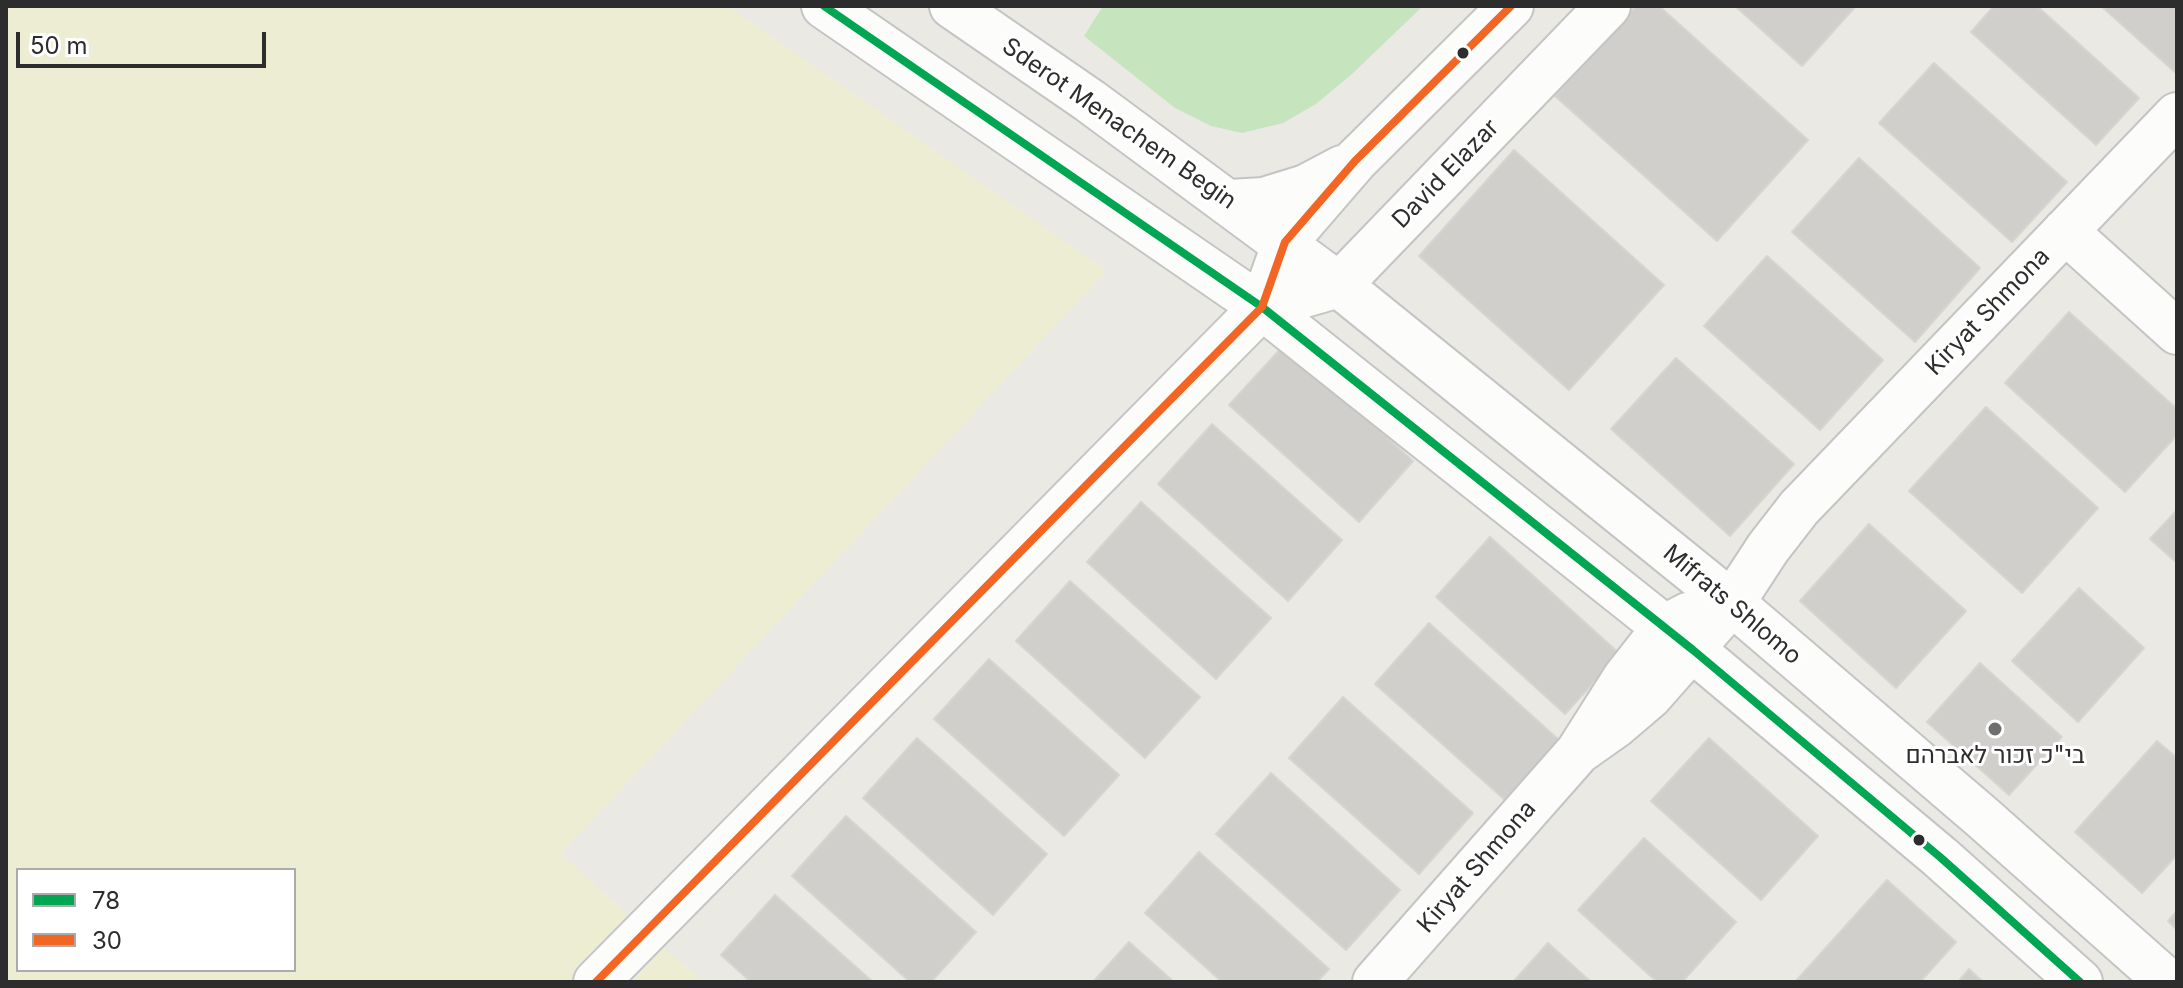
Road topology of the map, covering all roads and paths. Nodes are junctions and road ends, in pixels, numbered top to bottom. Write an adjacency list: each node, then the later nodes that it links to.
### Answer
1 (824, 6): 11 (street)
2 (952, 6): 7 (street, Sderot Menachem Begin)
3 (1511, 6): 6 (street)
4 (1608, 6): 10 (street, David Elazar)
5 (2177, 115): 8 (street, Kiryat Shmona)
6 (1355, 161): 7 (street); 9 (street)
7 (1229, 202): 9 (street, Sderot Menachem Begin)
8 (2065, 231): 12 (street); 13 (street, Kiryat Shmona)
9 (1285, 242): 10 (street, Mifrats Shlomo); 11 (street)
10 (1339, 285): 11 (street); 14 (street, Mifrats Shlomo)
11 (1262, 307): 16 (street); 18 (street)
12 (2177, 332)
13 (1799, 508): 14 (street, Kiryat Shmona); 15 (street, Kiryat Shmona)
14 (1693, 572): 15 (street, Mifrats Shlomo)
15 (1732, 603): 16 (street, Kiryat Shmona); 20 (street, Mifrats Shlomo)
16 (1679, 639): 17 (street, Kiryat Shmona); 19 (street)
17 (1379, 981)
18 (596, 982)
19 (2080, 982)
20 (2168, 982)

